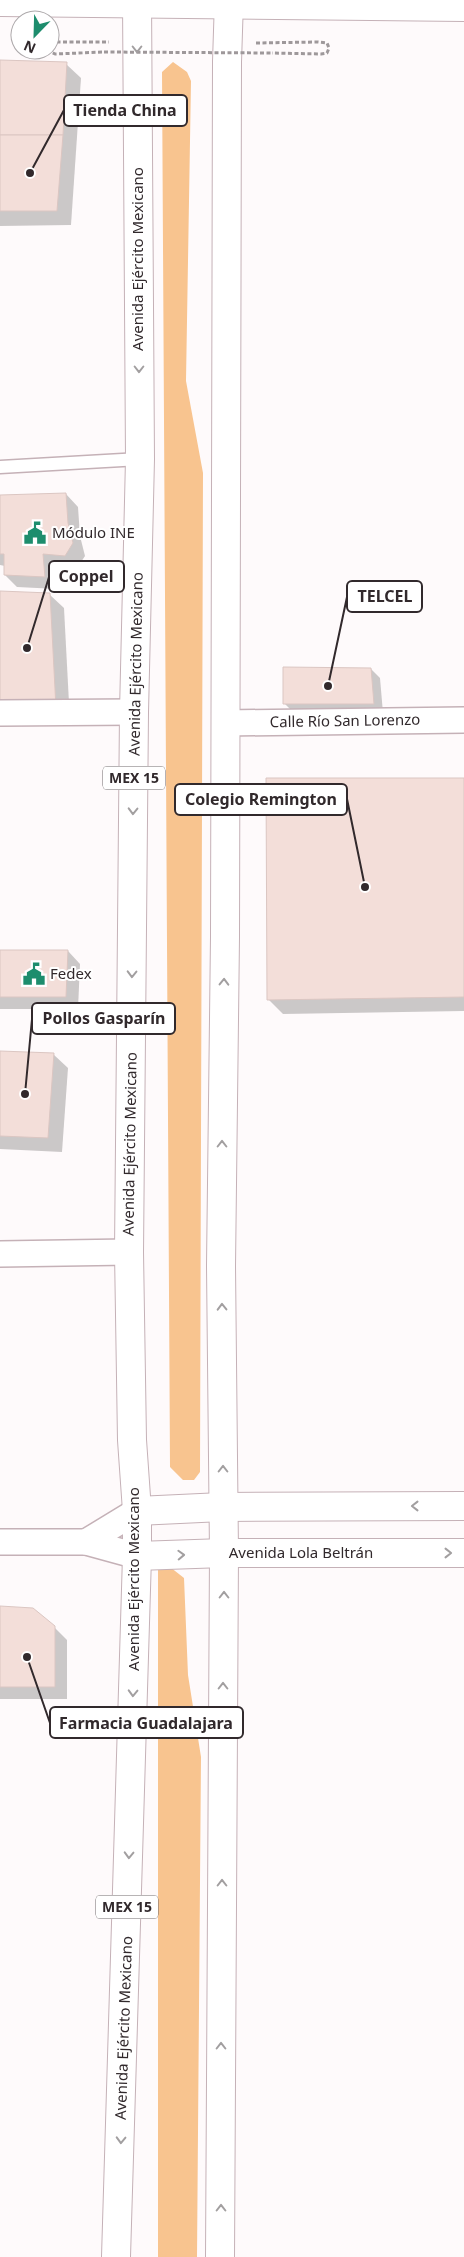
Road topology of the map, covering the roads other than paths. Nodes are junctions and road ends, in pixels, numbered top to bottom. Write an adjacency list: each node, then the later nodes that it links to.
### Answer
1 (137, 1): 2 (main road); 3 (main road); 5 (main road, Avenida Ejército Mexicano / MEX 15, one-way to 5)
2 (0, 2)
3 (230, 3): 4 (main road); 10 (main road)
4 (464, 7)
5 (140, 459): 6 (lane); 7 (main road, Avenida Ejército Mexicano / MEX 15)
6 (0, 467)
7 (134, 712): 8 (street); 11 (main road, Avenida Ejército Mexicano / MEX 15, one-way to 11)
8 (0, 713)
9 (464, 720): 10 (street, Calle Río San Lorenzo)
10 (226, 722): 14 (main road, one-way to 10)
11 (129, 1252): 12 (street); 15 (main road, Avenida Ejército Mexicano / MEX 15)
12 (0, 1254)
13 (464, 1506): 14 (main road, one-way to 14)
14 (222, 1507): 15 (main road); 18 (main road)
15 (137, 1510): 17 (street); 20 (main road, Avenida Ejército Mexicano / MEX 15)
16 (0, 1542): 17 (street)
17 (86, 1542): 20 (street)
18 (224, 1553): 19 (main road, Avenida Lola Beltrán, one-way to 19); 20 (main road, Avenida Lola Beltrán, one-way to 18); 22 (main road, one-way to 18)
19 (464, 1553)
20 (137, 1556): 21 (main road, Avenida Ejército Mexicano / MEX 15, one-way to 21)
21 (116, 2257)
22 (220, 2257)

